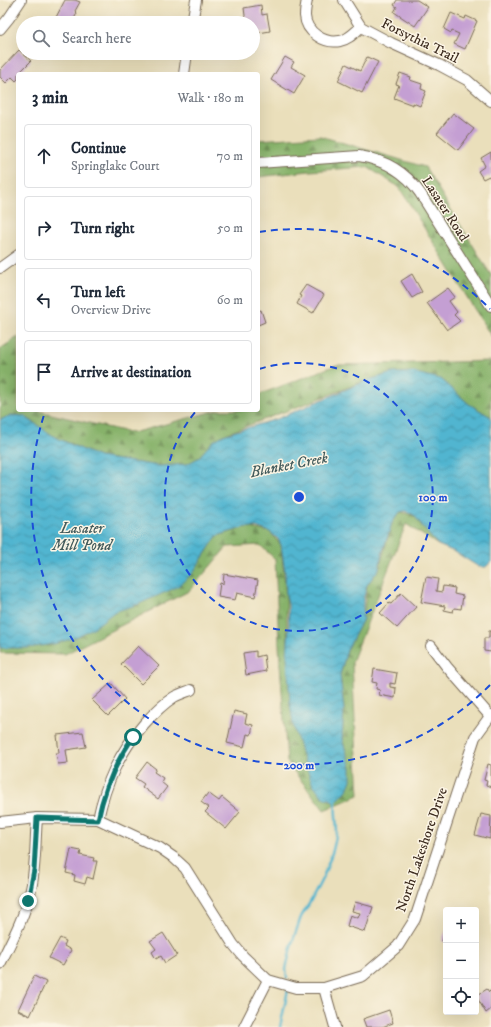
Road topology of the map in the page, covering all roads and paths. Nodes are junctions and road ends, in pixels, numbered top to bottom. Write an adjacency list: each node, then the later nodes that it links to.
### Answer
1 (21, 0): 7 (street)
2 (196, 0): 5 (street)
3 (307, 0): 6 (street)
4 (344, 0): 6 (street, Forsythia Trail)
5 (193, 16)
6 (361, 27): 10 (street, Forsythia Trail)
7 (0, 29)
8 (186, 60): 9 (street)
9 (184, 72)
10 (491, 101)
11 (260, 163): 14 (street, Lasater Road)
12 (16, 256): 13 (street)
13 (0, 268)
14 (491, 306)
15 (431, 646): 17 (street)
16 (191, 690): 19 (street)
17 (491, 715): 23 (street, North Lakeshore Drive)
18 (37, 818): 19 (street, North Lakeshore Drive); 20 (street, North Lakeshore Drive); 21 (street)
19 (98, 820): 22 (street, North Lakeshore Drive)
20 (0, 822)
21 (0, 964)
22 (268, 980): 23 (street, North Lakeshore Drive); 24 (street)
23 (324, 988): 25 (street)
24 (244, 1027)
25 (335, 1027)

